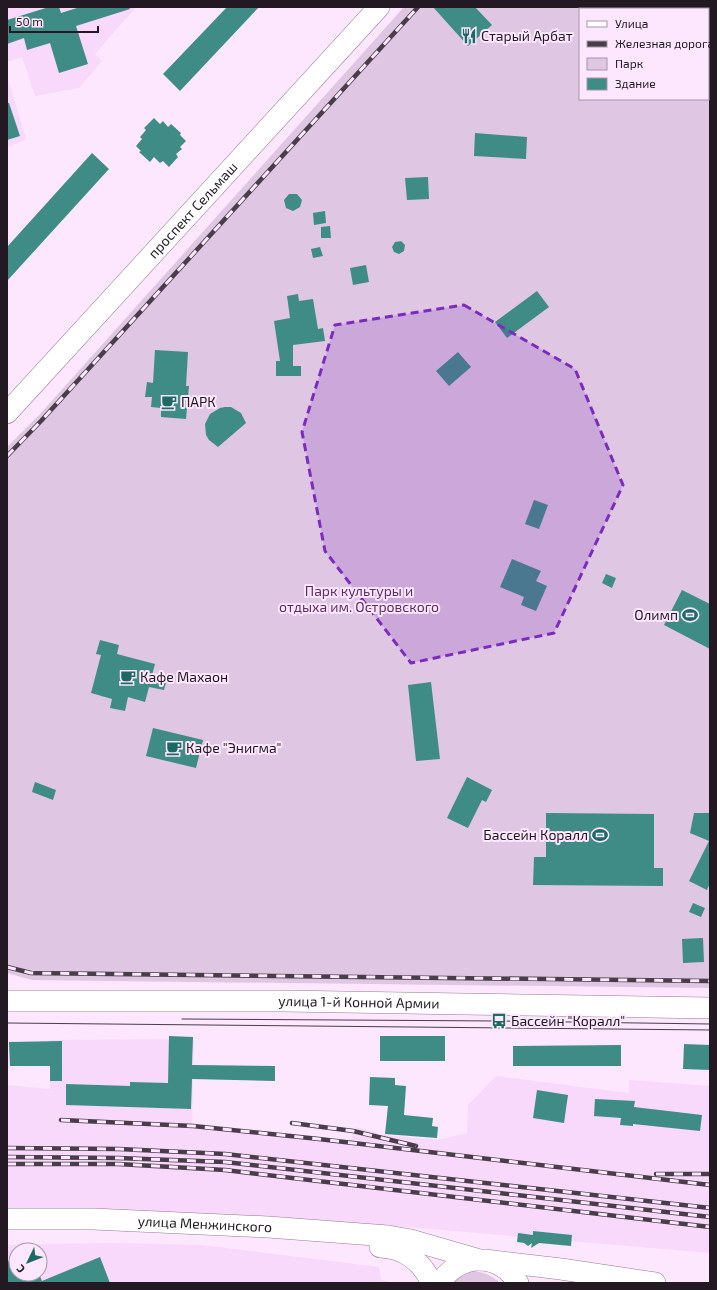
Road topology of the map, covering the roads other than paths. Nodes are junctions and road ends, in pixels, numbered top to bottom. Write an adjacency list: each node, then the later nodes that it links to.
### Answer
1 (361, 7): 3 (main road, проспект Сельмаш)
2 (379, 7): 4 (main road, проспект Сельмаш)
3 (7, 397)
4 (7, 413)
5 (7, 1001): 6 (main road, улица 1-й Конной Армии)
6 (710, 1008)
7 (7, 1219): 9 (main road, улица Менжинского)
8 (7, 1232): 9 (main road, улица Менжинского)
9 (398, 1244): 10 (main road); 12 (main road)
10 (482, 1260): 11 (main road); 13 (main road); 14 (main road)
11 (561, 1269): 15 (main road); 16 (main road)
12 (432, 1283)
13 (440, 1283)
14 (518, 1283)
15 (543, 1283)
16 (655, 1283)

